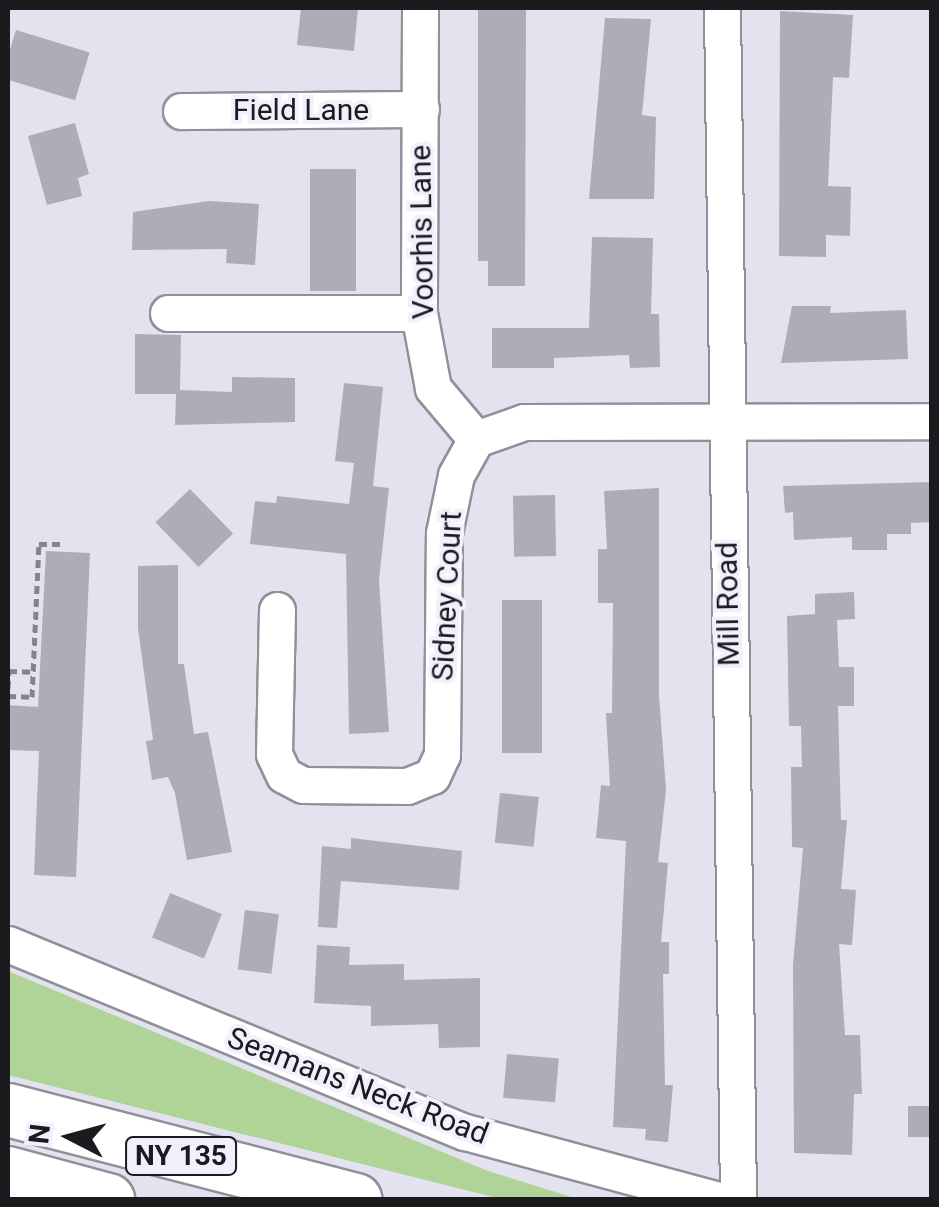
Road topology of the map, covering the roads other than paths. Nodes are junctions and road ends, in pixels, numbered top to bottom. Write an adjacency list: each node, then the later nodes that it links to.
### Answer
1 (420, 8): 3 (street, Voorhis Lane)
2 (722, 8): 8 (street, Mill Road)
3 (421, 110): 4 (street, Field Lane); 6 (street, Voorhis Lane)
4 (181, 111)
5 (168, 313): 6 (street)
6 (419, 313): 9 (street, Voorhis Lane)
7 (932, 421): 8 (street)
8 (725, 425): 9 (street); 17 (street, Mill Road)
9 (476, 439): 10 (street, Sidney Court)
10 (277, 610)
11 (8, 944): 16 (street, Seamans Neck Road)
12 (8, 1110): 15 (highway, NY 135)
13 (8, 1173): 14 (highway, NY 135)
14 (108, 1200)
15 (356, 1200)
16 (719, 1200)
17 (738, 1200)

